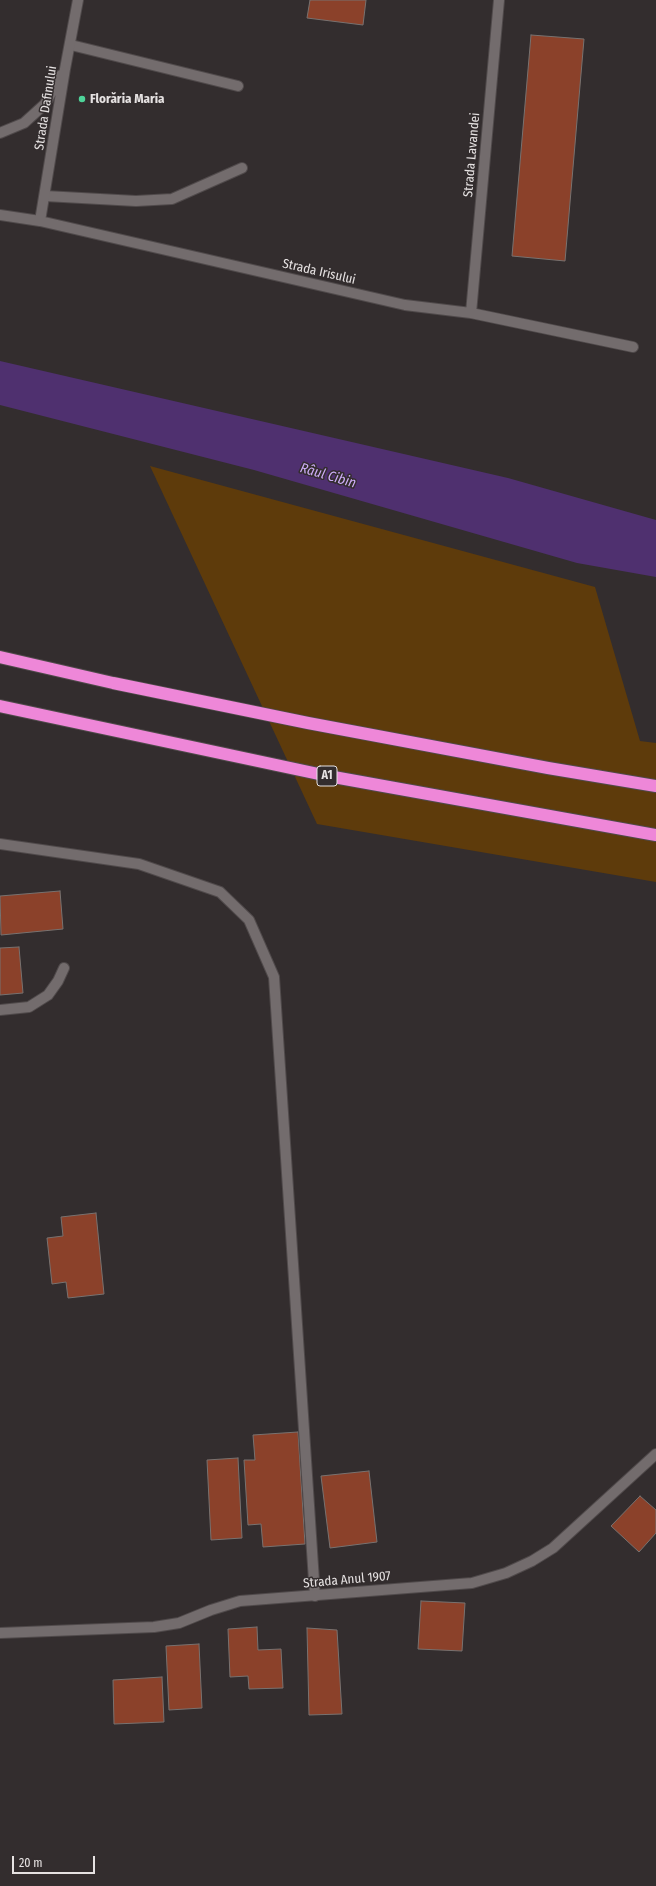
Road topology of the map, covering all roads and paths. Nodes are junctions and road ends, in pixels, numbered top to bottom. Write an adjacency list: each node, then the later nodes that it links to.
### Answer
1 (78, 0): 3 (street, Strada Dafinului)
2 (500, 0): 11 (street, Strada Lavandei)
3 (71, 45): 4 (street, Strada Dafinului); 5 (street)
4 (65, 69): 6 (street); 8 (street, Strada Dafinului)
5 (238, 86)
6 (0, 133)
7 (242, 168): 8 (street)
8 (45, 196): 10 (street, Strada Dafinului)
9 (0, 216): 10 (street, Strada Irisului)
10 (40, 221): 11 (street, Strada Irisului)
11 (471, 313): 12 (street, Strada Irisului)
12 (633, 346)
13 (0, 657): 15 (highway)
14 (0, 706): 16 (highway, A1)
15 (656, 786)
16 (656, 835)
17 (0, 844): 21 (street)
18 (64, 968): 19 (street)
19 (0, 1010)
20 (656, 1454): 21 (street, Strada Anul 1907)
21 (315, 1596): 22 (street, Strada Anul 1907)
22 (0, 1633)

